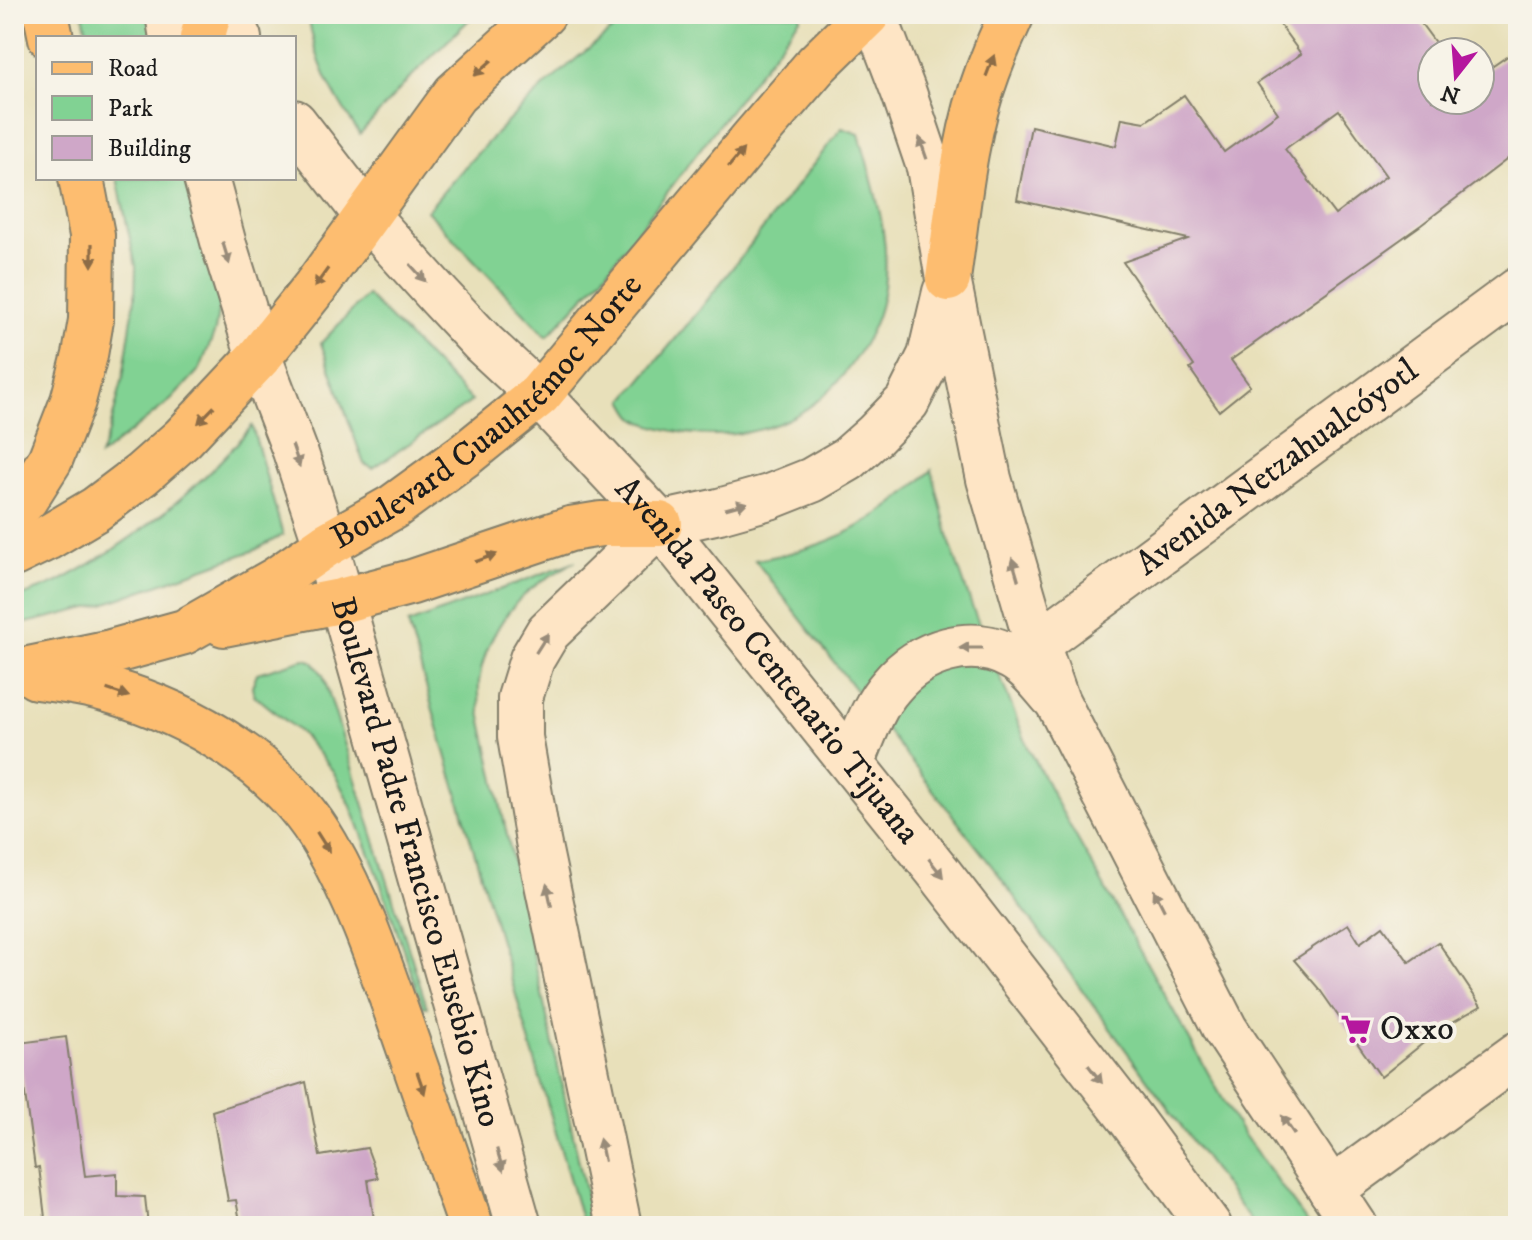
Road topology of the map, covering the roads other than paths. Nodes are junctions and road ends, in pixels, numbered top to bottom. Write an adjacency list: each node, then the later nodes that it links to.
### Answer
1 (46, 14): 8 (main road)
2 (168, 14): 9 (main road)
3 (209, 14): 10 (main road)
4 (226, 14): 11 (main road)
5 (543, 14): 15 (main road, one-way to 15)
6 (871, 14): 16 (main road, one-way to 6); 19 (main road, Boulevard Cuauhtémoc Norte, one-way to 6)
7 (1012, 14): 16 (main road, one-way to 7)
8 (51, 36)
9 (172, 36)
10 (203, 36)
11 (238, 36)
12 (296, 125): 15 (main road, Avenida Paseo Centenario Tijuana)
13 (81, 180): 20 (main road, one-way to 20)
14 (207, 180): 18 (main road, Boulevard Padre Francisco Eusebio Kino, one-way to 18)
15 (366, 215): 18 (main road, one-way to 18); 19 (main road, Avenida Paseo Centenario Tijuana, one-way to 19)
16 (948, 279): 21 (main road, one-way to 16); 26 (main road, one-way to 16)
17 (1518, 290): 26 (main road, Avenida Netzahualcóyotl)
18 (259, 357): 22 (main road, Boulevard Padre Francisco Eusebio Kino, one-way to 22); 23 (main road, one-way to 23)
19 (539, 395): 21 (main road, Avenida Paseo Centenario Tijuana); 22 (main road, Boulevard Cuauhtémoc Norte)
20 (14, 511)
21 (660, 524): 24 (main road, one-way to 21); 29 (main road, Avenida Paseo Centenario Tijuana); 34 (main road, one-way to 21)
22 (326, 545): 24 (main road, Boulevard Padre Francisco Eusebio Kino); 25 (main road, Boulevard Cuauhtémoc Norte)
23 (14, 554)
24 (340, 601): 25 (main road); 33 (main road, Boulevard Padre Francisco Eusebio Kino, one-way to 33)
25 (184, 632): 27 (main road, Boulevard Cuauhtémoc Norte)
26 (1037, 644): 28 (main road)
27 (14, 673): 32 (main road, one-way to 32)
28 (1057, 701): 29 (main road, one-way to 29); 31 (main road, one-way to 28)
29 (852, 763): 35 (main road, Avenida Paseo Centenario Tijuana, one-way to 35)
30 (1518, 1054): 31 (main road)
31 (1331, 1190): 36 (main road)
32 (471, 1226)
33 (519, 1226)
34 (619, 1226)
35 (1209, 1226)
36 (1355, 1226)

